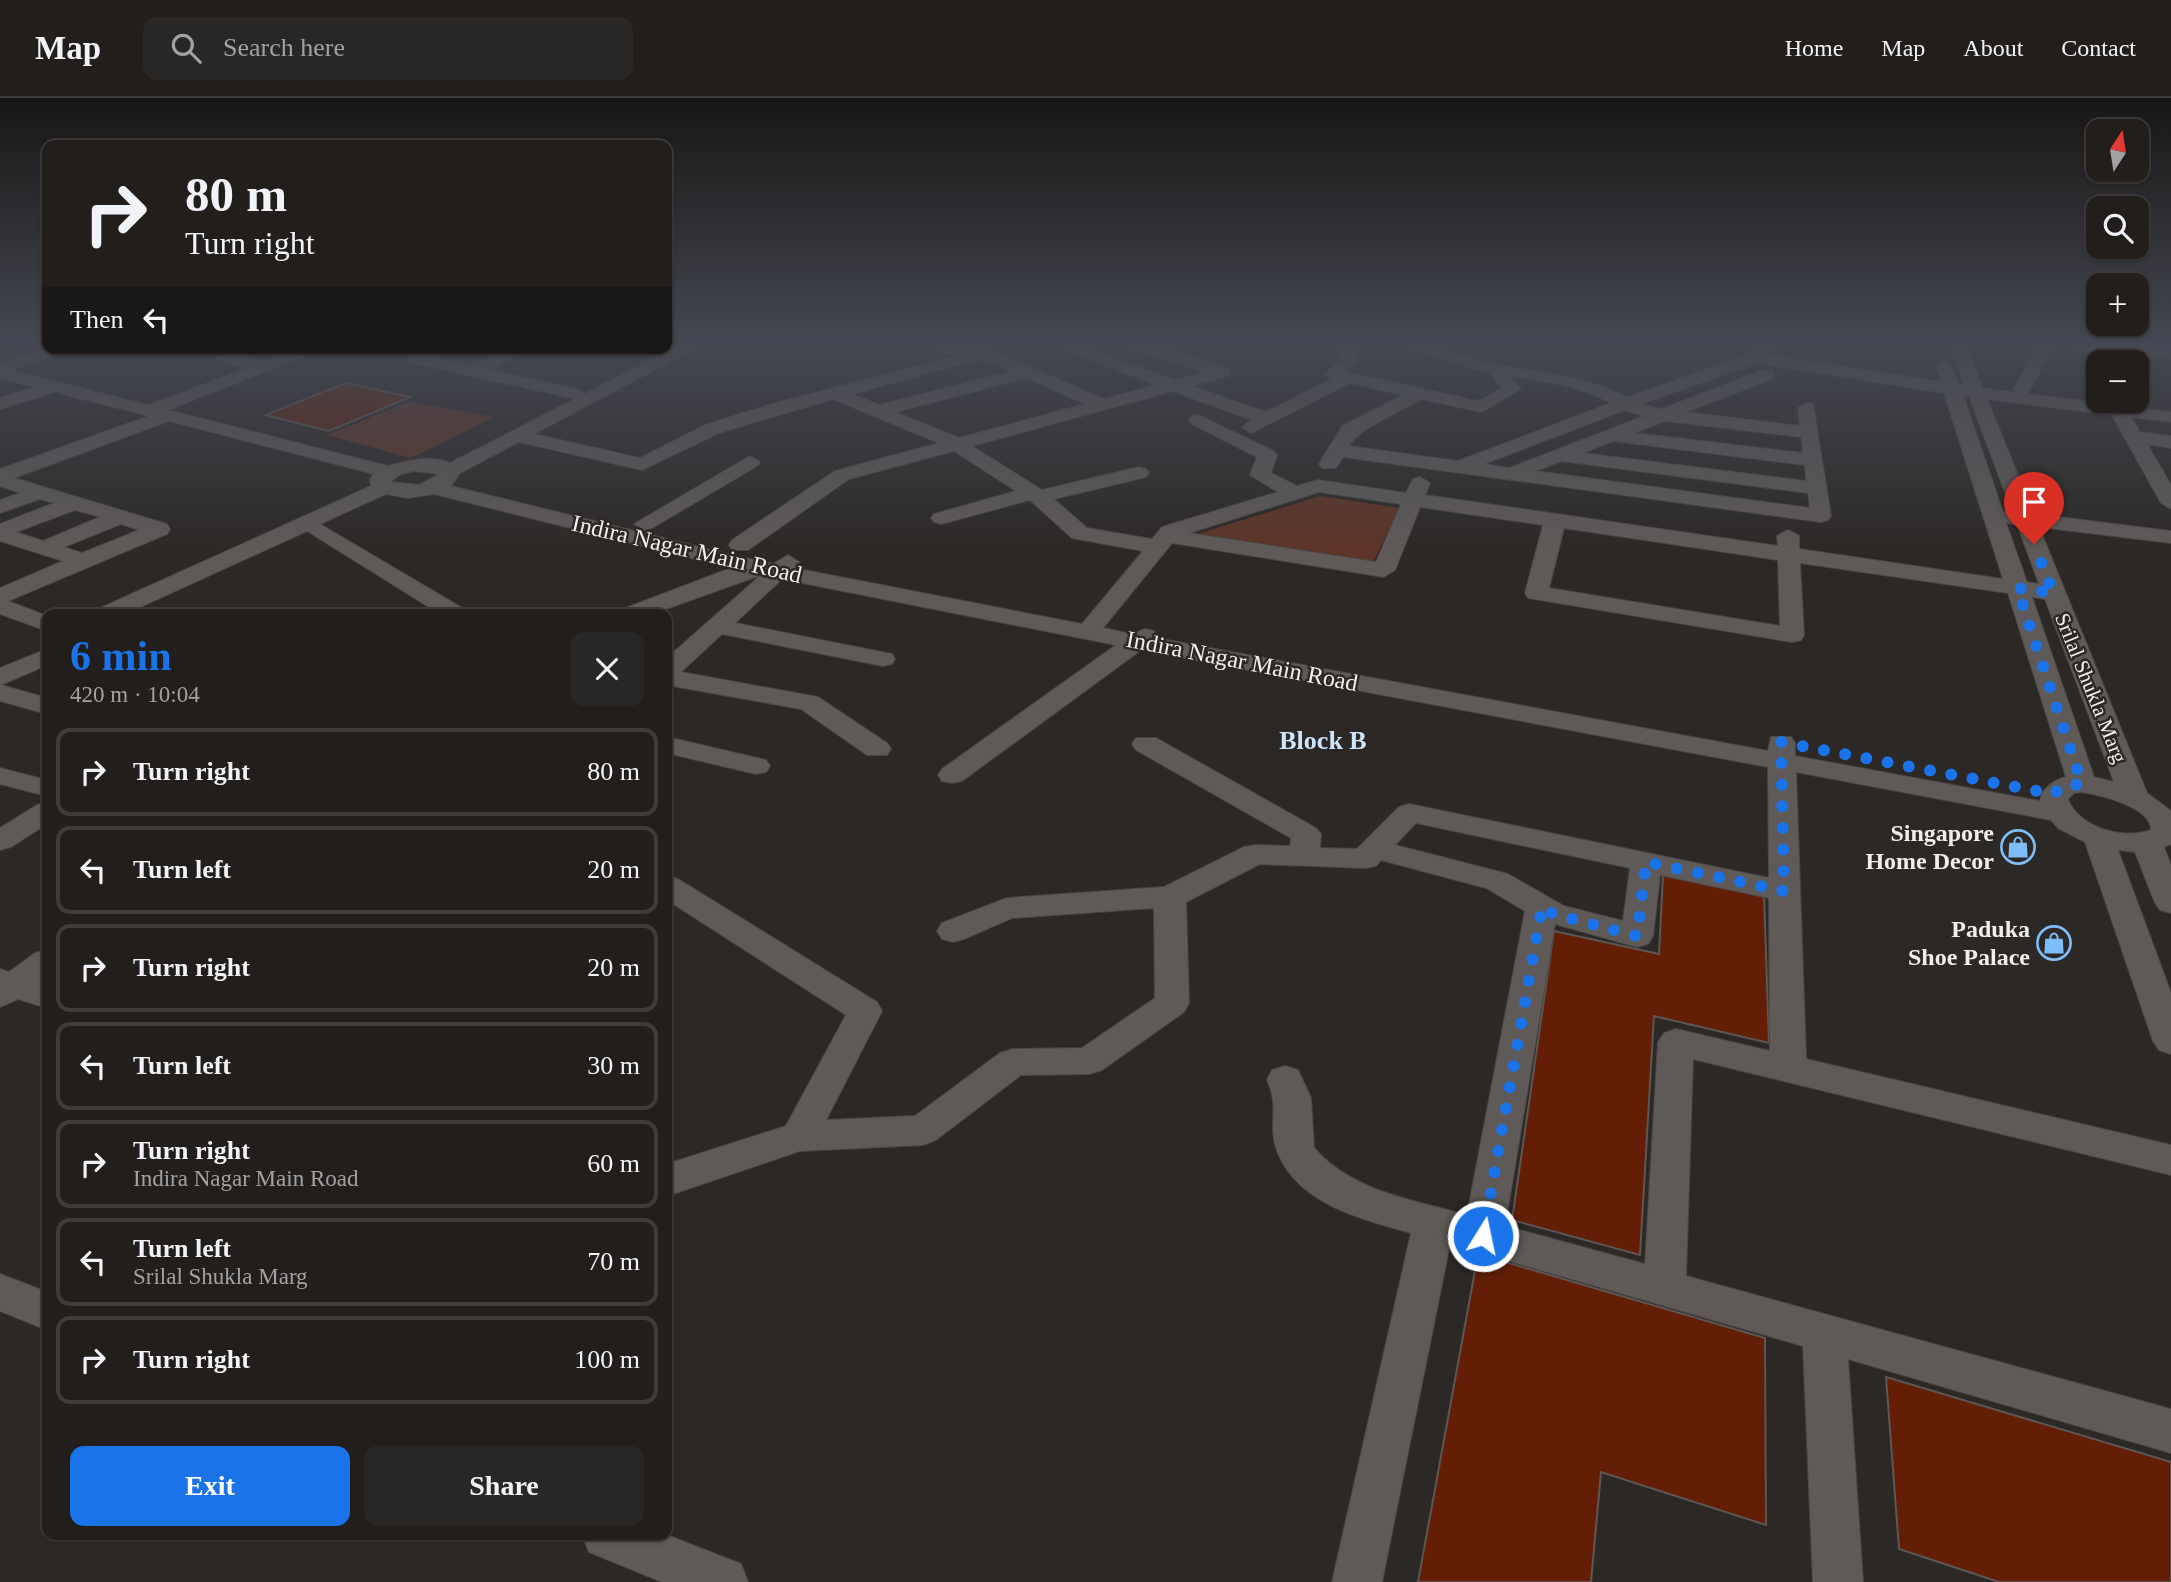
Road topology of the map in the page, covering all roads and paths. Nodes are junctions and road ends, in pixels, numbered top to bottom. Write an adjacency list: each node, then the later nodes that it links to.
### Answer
1 (158, 413): 40 (street); 41 (street)
2 (543, 413): 39 (street)
3 (561, 413): 26 (street)
4 (766, 413): 26 (street)
5 (882, 413): 30 (street)
6 (1075, 413): 30 (street)
7 (1251, 413): 22 (street)
8 (1278, 413): 22 (street)
9 (1385, 413): 31 (street)
10 (1600, 413): 36 (street)
11 (1654, 413): 20 (street)
12 (1676, 413): 20 (street)
13 (1676, 413): 20 (street)
14 (1761, 413): 24 (street)
15 (1808, 413): 24 (street)
16 (1960, 413): 52 (street, Srilal Shukla Marg)
17 (1983, 413): 55 (street, Srilal Shukla Marg)
18 (2120, 413): 28 (street)
19 (2143, 413): 21 (street)
20 (1663, 415): 25 (street)
21 (2171, 417)
22 (1267, 419): 27 (street)
23 (1198, 420): 27 (street)
24 (1811, 433): 33 (street)
25 (1611, 435): 32 (street); 33 (street)
26 (517, 436): 39 (street)
27 (1232, 437): 45 (street)
28 (2133, 437): 29 (street); 48 (street)
29 (2171, 442)
30 (955, 443): 46 (street); 62 (street)
31 (1336, 450): 35 (street); 42 (street)
32 (1560, 455): 38 (street); 43 (street)
33 (1814, 460): 43 (street)
34 (750, 462): 57 (street)
35 (1429, 462): 36 (street); 47 (street)
36 (1461, 467): 38 (street)
37 (1139, 473): 46 (street)
38 (1512, 474): 51 (street)
39 (441, 475): 41 (street); 57 (street, Indira Nagar Main Road); 66 (street, Indira Nagar Main Road)
40 (0, 478): 44 (street)
41 (390, 484): 58 (street); 71 (street)
42 (1318, 486): 45 (street); 47 (street)
43 (1818, 488): 51 (street)
44 (40, 492): 49 (street); 50 (street)
45 (1294, 493): 61 (street)
46 (1036, 495): 54 (street); 61 (street)
47 (1413, 500): 56 (street); 61 (street)
48 (2171, 502)
49 (74, 503): 53 (street); 59 (street)
50 (0, 507)
51 (1786, 511): 64 (street)
52 (1993, 515): 55 (street); 67 (street, Srilal Shukla Marg)
53 (119, 517): 63 (street); 65 (street)
54 (940, 518)
55 (2024, 519): 60 (street); 68 (street, Srilal Shukla Marg)
56 (1555, 520): 64 (street); 64 (street)
57 (645, 524): 62 (street, Indira Nagar Main Road)
58 (317, 530): 72 (street); 73 (street)
59 (0, 532): 63 (street)
60 (2171, 537)
61 (1162, 541): 76 (street)
62 (740, 545): 66 (street, Indira Nagar Main Road)
63 (44, 548): 65 (street)
64 (1788, 554): 67 (street)
65 (84, 561): 69 (street)
66 (776, 565): 74 (street); 76 (street, Indira Nagar Main Road); 77 (street)
67 (2017, 588): 68 (street); 96 (street, Srilal Shukla Marg)
68 (2053, 593): 100 (street, Srilal Shukla Marg)
69 (0, 596)
70 (0, 606): 75 (street)
71 (117, 609)
72 (148, 609)
73 (448, 609)
74 (646, 609)
75 (42, 622)
76 (1093, 625): 78 (street, Indira Nagar Main Road); 79 (street, Indira Nagar Main Road)
77 (716, 626): 82 (street); 84 (street)
78 (1159, 628): 79 (street); 92 (street, Indira Nagar Main Road)
79 (1136, 641): 92 (street, Indira Nagar Main Road); 94 (street)
80 (42, 643): 83 (street)
81 (42, 658): 85 (street)
82 (883, 659)
83 (0, 662)
84 (672, 666)
85 (0, 678)
86 (672, 678): 91 (street)
87 (0, 693): 88 (street)
88 (42, 705)
89 (1146, 744): 104 (street)
90 (672, 746): 93 (street)
91 (877, 749)
92 (1781, 752): 98 (street, Indira Nagar Main Road); 107 (street)
93 (756, 766)
94 (952, 775)
95 (0, 776): 97 (street)
96 (2082, 784): 98 (street); 100 (street)
97 (42, 788)
98 (2056, 803): 101 (street)
99 (42, 814): 102 (street)
100 (2158, 823): 101 (street); 109 (street, Srilal Shukla Marg)
101 (2098, 836): 115 (street)
102 (0, 841)
103 (1376, 849): 104 (street); 105 (street); 110 (street)
104 (1305, 856): 108 (street)
105 (1646, 862): 107 (street); 110 (street)
106 (672, 889): 118 (street)
107 (1784, 891): 116 (street)
108 (1170, 897): 111 (street); 118 (street)
109 (2171, 903)
110 (1542, 907): 122 (street)
111 (953, 931)
112 (42, 964): 113 (street)
113 (5, 987): 114 (street)
114 (42, 995)
115 (2171, 1041)
116 (1788, 1068): 119 (street); 123 (street)
117 (1285, 1080): 121 (street)
118 (799, 1136): 120 (street)
119 (2171, 1160)
120 (672, 1178)
121 (1434, 1222): 122 (street); 130 (street)
122 (1483, 1236): 123 (street)
123 (1665, 1288): 126 (street)
124 (0, 1292): 125 (street)
125 (42, 1309)
126 (1824, 1332): 127 (street); 131 (street)
127 (2171, 1431)
128 (618, 1540): 129 (street)
129 (723, 1582)
130 (1357, 1582)
131 (1838, 1582)

